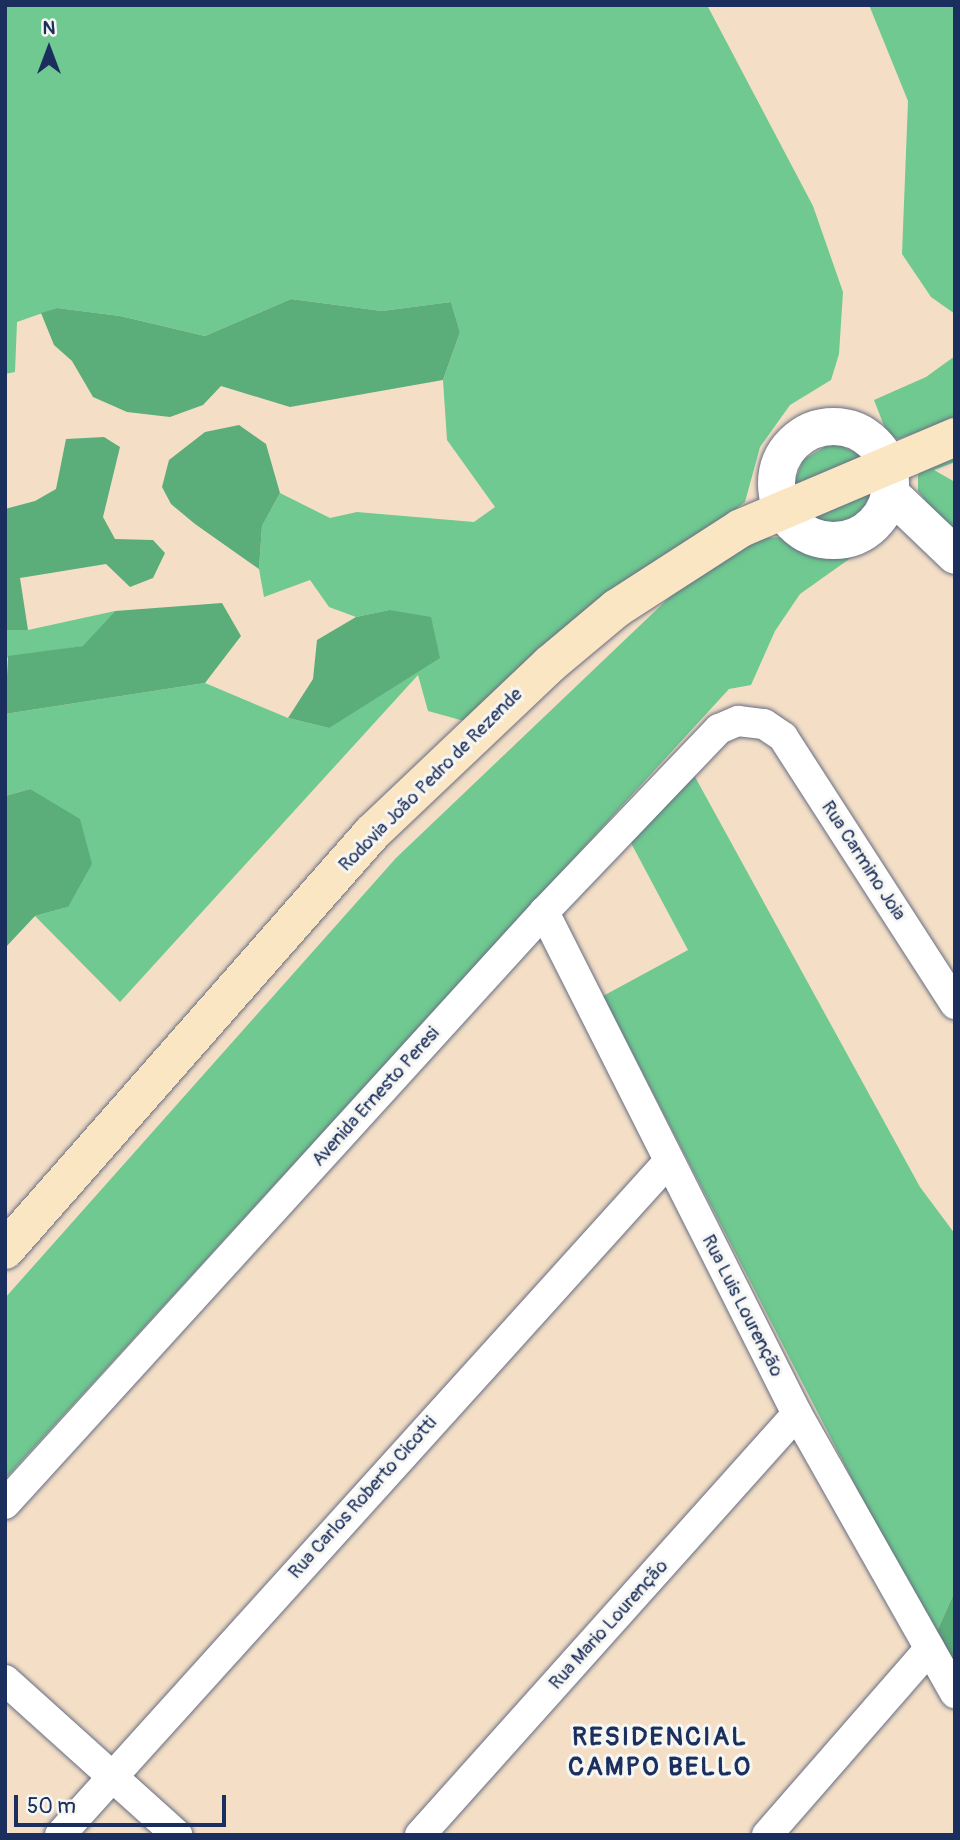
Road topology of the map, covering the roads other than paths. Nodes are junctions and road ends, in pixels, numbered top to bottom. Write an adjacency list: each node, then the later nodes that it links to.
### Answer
1 (901, 467): 2 (main road, Rodovia João Pedro de Rezende); 2 (street); 2 (street); 3 (street)
2 (786, 511): 8 (main road, Rodovia João Pedro de Rezende)
3 (948, 548)
4 (764, 723): 5 (street, Avenida Ernesto Peresi); 6 (street, Rua Carmino Joia)
5 (544, 912): 7 (street, Rua Luis Lourenção); 10 (street, Avenida Ernesto Peresi)
6 (955, 1004)
7 (668, 1162): 9 (street, Rua Luis Lourenção); 14 (street, Rua Carlos Roberto Cicotti)
8 (5, 1250)
9 (797, 1415): 11 (street, Rua Luis Lourenção); 17 (street, Rua Mario Lourenção)
10 (5, 1504)
11 (929, 1649): 13 (street, Rua Luis Lourenção); 18 (street)
12 (5, 1680): 14 (street)
13 (955, 1693)
14 (111, 1776): 15 (street, Rua Carlos Roberto Cicotti); 16 (street)
15 (60, 1835)
16 (177, 1835)
17 (420, 1835)
18 (766, 1835)

